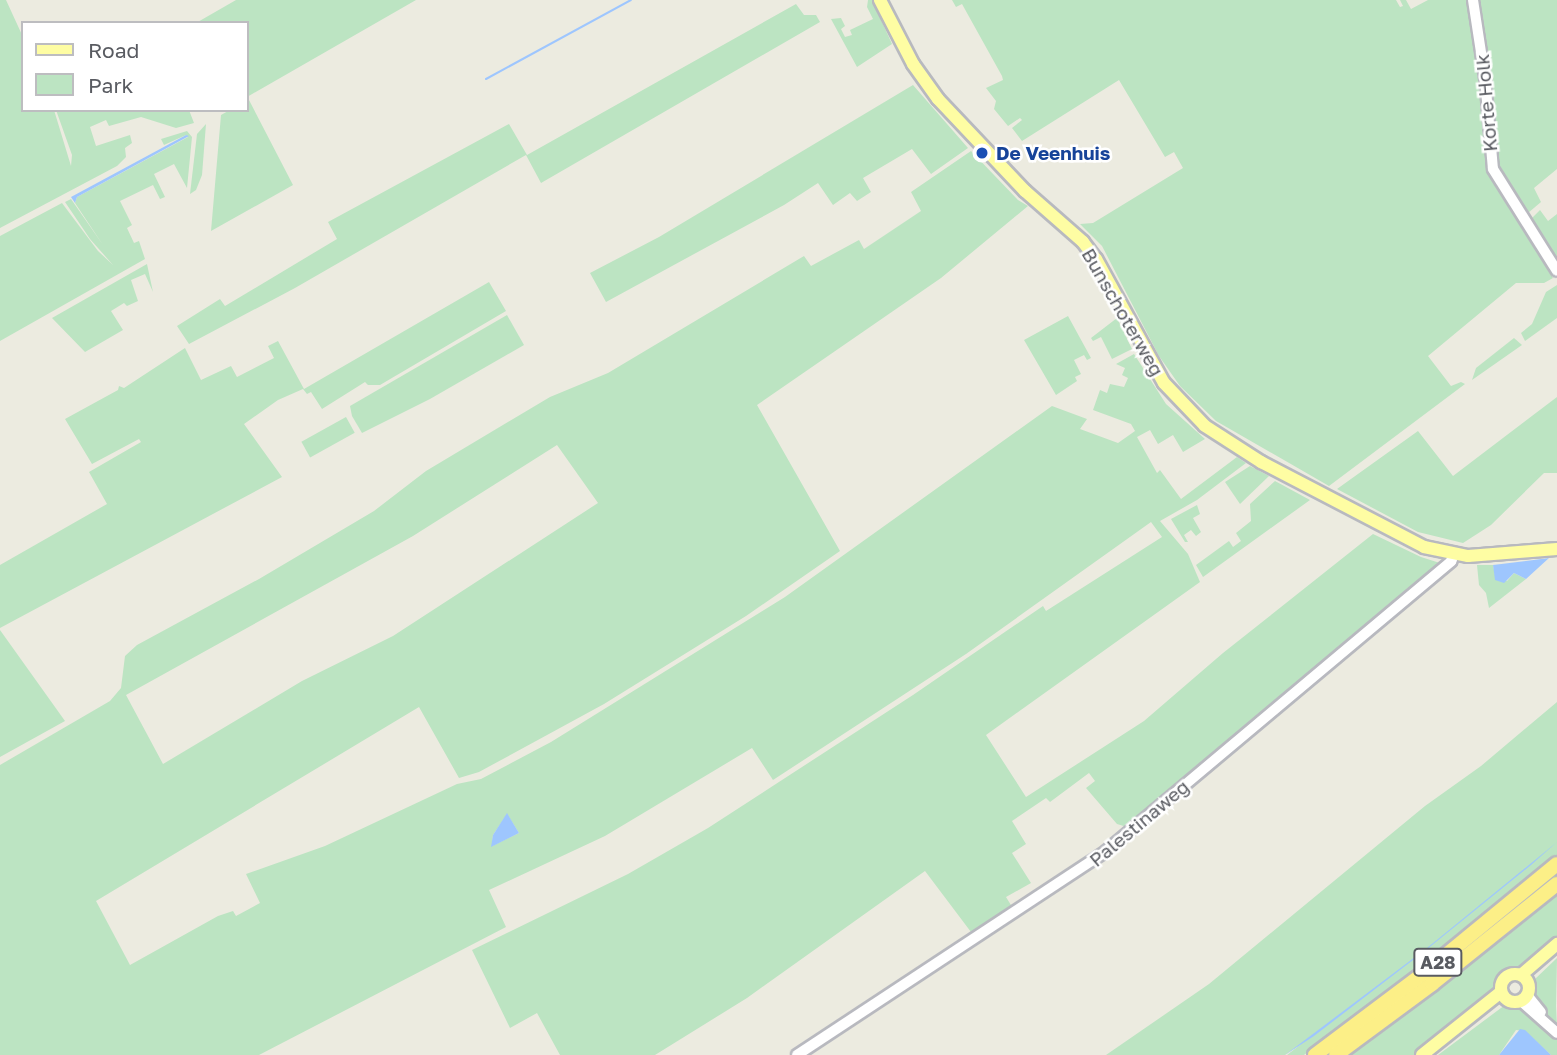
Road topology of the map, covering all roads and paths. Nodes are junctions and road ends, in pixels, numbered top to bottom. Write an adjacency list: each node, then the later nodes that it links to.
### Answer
1 (880, 0): 5 (main road, Bunschoterweg)
2 (1473, 0): 3 (street, Korte Holk)
3 (1557, 271)
4 (1557, 549): 5 (main road, Bunschoterweg)
5 (1454, 555): 14 (street, Palestinaweg)
6 (1557, 864): 15 (highway, A28)
7 (1557, 884): 16 (highway, A28)
8 (1557, 944): 10 (main road)
9 (1557, 955): 10 (main road)
10 (1524, 978): 11 (main road); 12 (main road)
11 (1503, 996): 12 (main road); 17 (main road); 18 (main road)
12 (1524, 998): 13 (street)
13 (1557, 1033)
14 (797, 1055)
15 (1315, 1055)
16 (1336, 1055)
17 (1422, 1055)
18 (1434, 1055)

